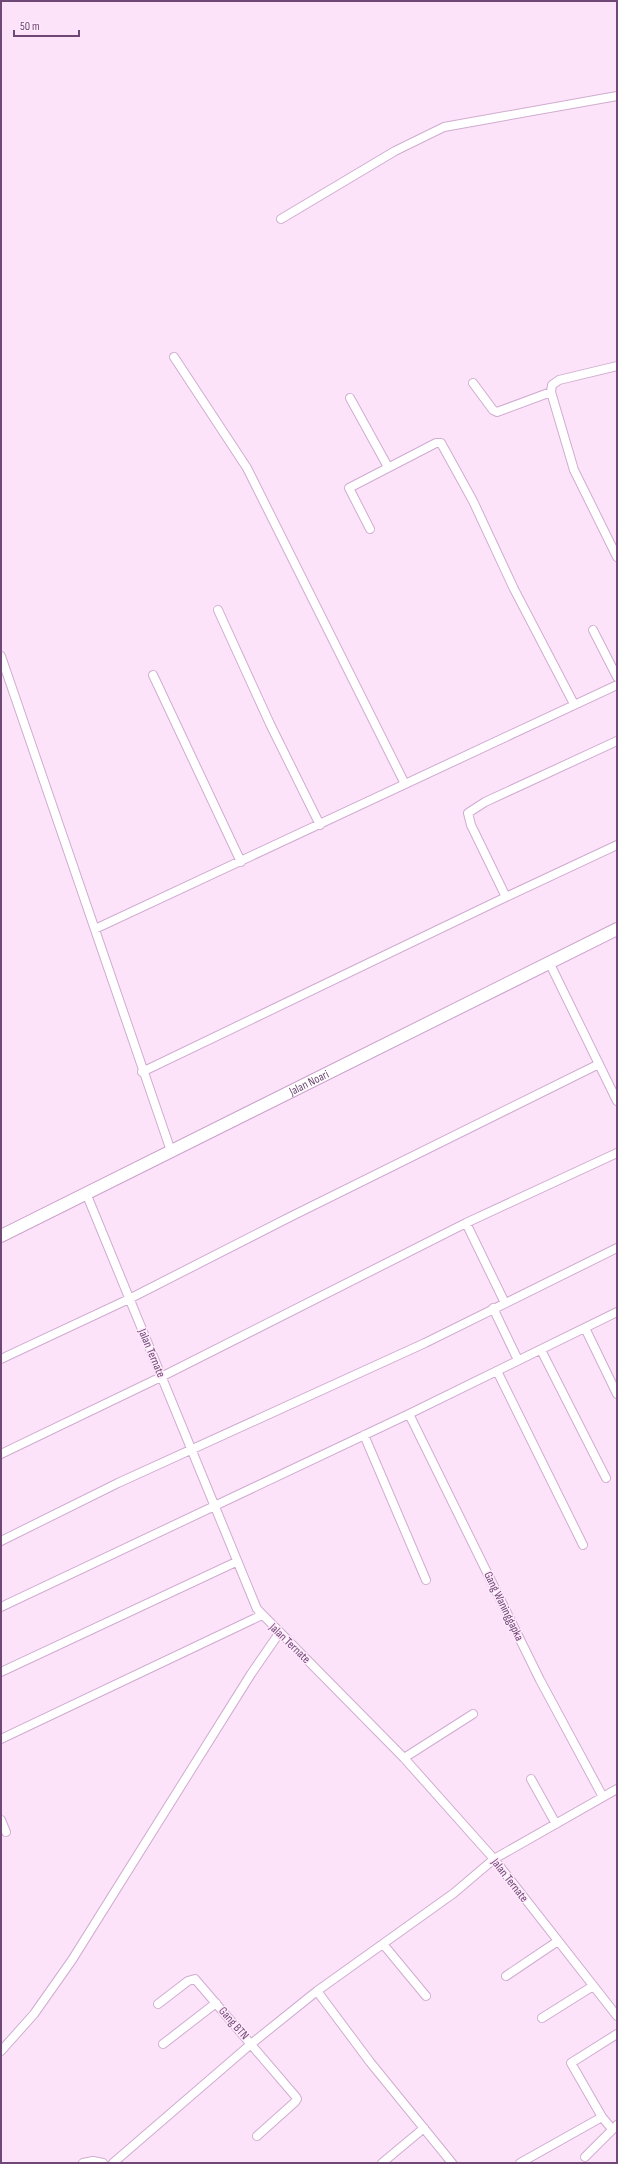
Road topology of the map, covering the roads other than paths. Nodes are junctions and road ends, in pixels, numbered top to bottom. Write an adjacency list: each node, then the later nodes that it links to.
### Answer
1 (617, 96): 2 (street)
2 (281, 219)
3 (174, 357): 19 (street)
4 (617, 366): 6 (street)
5 (472, 382): 6 (street)
6 (551, 392): 10 (street)
7 (350, 398): 8 (street)
8 (388, 467): 9 (street); 17 (street)
9 (370, 529)
10 (617, 557)
11 (218, 610): 20 (street)
12 (593, 630): 15 (street)
13 (1, 656): 24 (street)
14 (153, 675): 22 (street)
15 (617, 677)
16 (617, 685): 17 (street)
17 (574, 704): 19 (street)
18 (617, 741): 23 (street)
19 (405, 784): 20 (street)
20 (320, 824): 22 (street)
21 (617, 845): 23 (street)
22 (241, 862): 24 (street)
23 (506, 896): 28 (street)
24 (95, 929): 28 (street)
25 (617, 929): 26 (street, Jalan Noari)
26 (549, 962): 27 (street); 30 (street, Jalan Noari)
27 (599, 1064): 29 (street); 36 (street)
28 (142, 1072): 30 (street)
29 (617, 1101)
30 (171, 1151): 32 (street, Jalan Noari)
31 (617, 1153): 33 (street)
32 (86, 1193): 34 (street, Jalan Noari); 36 (street, Jalan Ternate)
33 (466, 1223): 37 (street); 45 (street)
34 (1, 1236)
35 (617, 1248): 37 (street)
36 (129, 1299): 42 (street); 45 (street, Jalan Ternate)
37 (505, 1303): 38 (street)
38 (493, 1308): 43 (street); 49 (street)
39 (617, 1312): 40 (street)
40 (585, 1328): 41 (street); 46 (street)
41 (541, 1350): 43 (street); 51 (street)
42 (1, 1359)
43 (518, 1360): 44 (street)
44 (497, 1371): 47 (street); 54 (street)
45 (162, 1377): 49 (street, Jalan Ternate); 50 (street)
46 (617, 1394)
47 (409, 1414): 48 (street); 66 (street, Gang Waninggapka)
48 (364, 1435): 52 (street); 56 (street)
49 (191, 1449): 52 (street, Jalan Ternate); 53 (street)
50 (1, 1454)
51 (606, 1478)
52 (214, 1507): 55 (street, Jalan Ternate); 57 (street)
53 (1, 1541)
54 (583, 1544)
55 (236, 1562): 58 (street, Jalan Ternate); 60 (street)
56 (426, 1580)
57 (1, 1606)
58 (262, 1616): 59 (street, Jalan Ternate); 62 (street)
59 (280, 1632): 63 (street, Jalan Ternate); 84 (street)
60 (1, 1672)
61 (473, 1714): 63 (street)
62 (1, 1740)
63 (404, 1758): 70 (street, Jalan Ternate)
64 (531, 1779): 68 (street)
65 (617, 1789): 66 (street)
66 (603, 1797): 68 (street)
67 (1, 1820): 69 (street)
68 (556, 1824): 70 (street)
69 (6, 1832)
70 (494, 1858): 71 (street, Jalan Ternate); 72 (street)
71 (558, 1941): 73 (street); 74 (street, Jalan Ternate)
72 (383, 1944): 75 (street); 76 (street)
73 (506, 1976)
74 (593, 1986): 79 (street, Jalan Ternate); 80 (street)
75 (317, 1991): 83 (street); 87 (street)
76 (426, 1996)
77 (216, 2003): 78 (street, Gang BTN); 82 (street); 83 (street, Gang BTN)
78 (158, 2004)
79 (617, 2016)
80 (542, 2018)
81 (617, 2034): 85 (street)
82 (163, 2044)
83 (251, 2044): 88 (street, Gang BTN); 92 (street)
84 (1, 2051)
85 (602, 2117): 86 (street); 95 (street)
86 (614, 2127): 89 (street)
87 (424, 2128): 93 (street); 94 (street)
88 (257, 2136)
89 (585, 2157)
90 (83, 2163): 91 (street)
91 (103, 2163)
92 (113, 2163)
93 (382, 2163)
94 (452, 2163)
95 (520, 2163)

